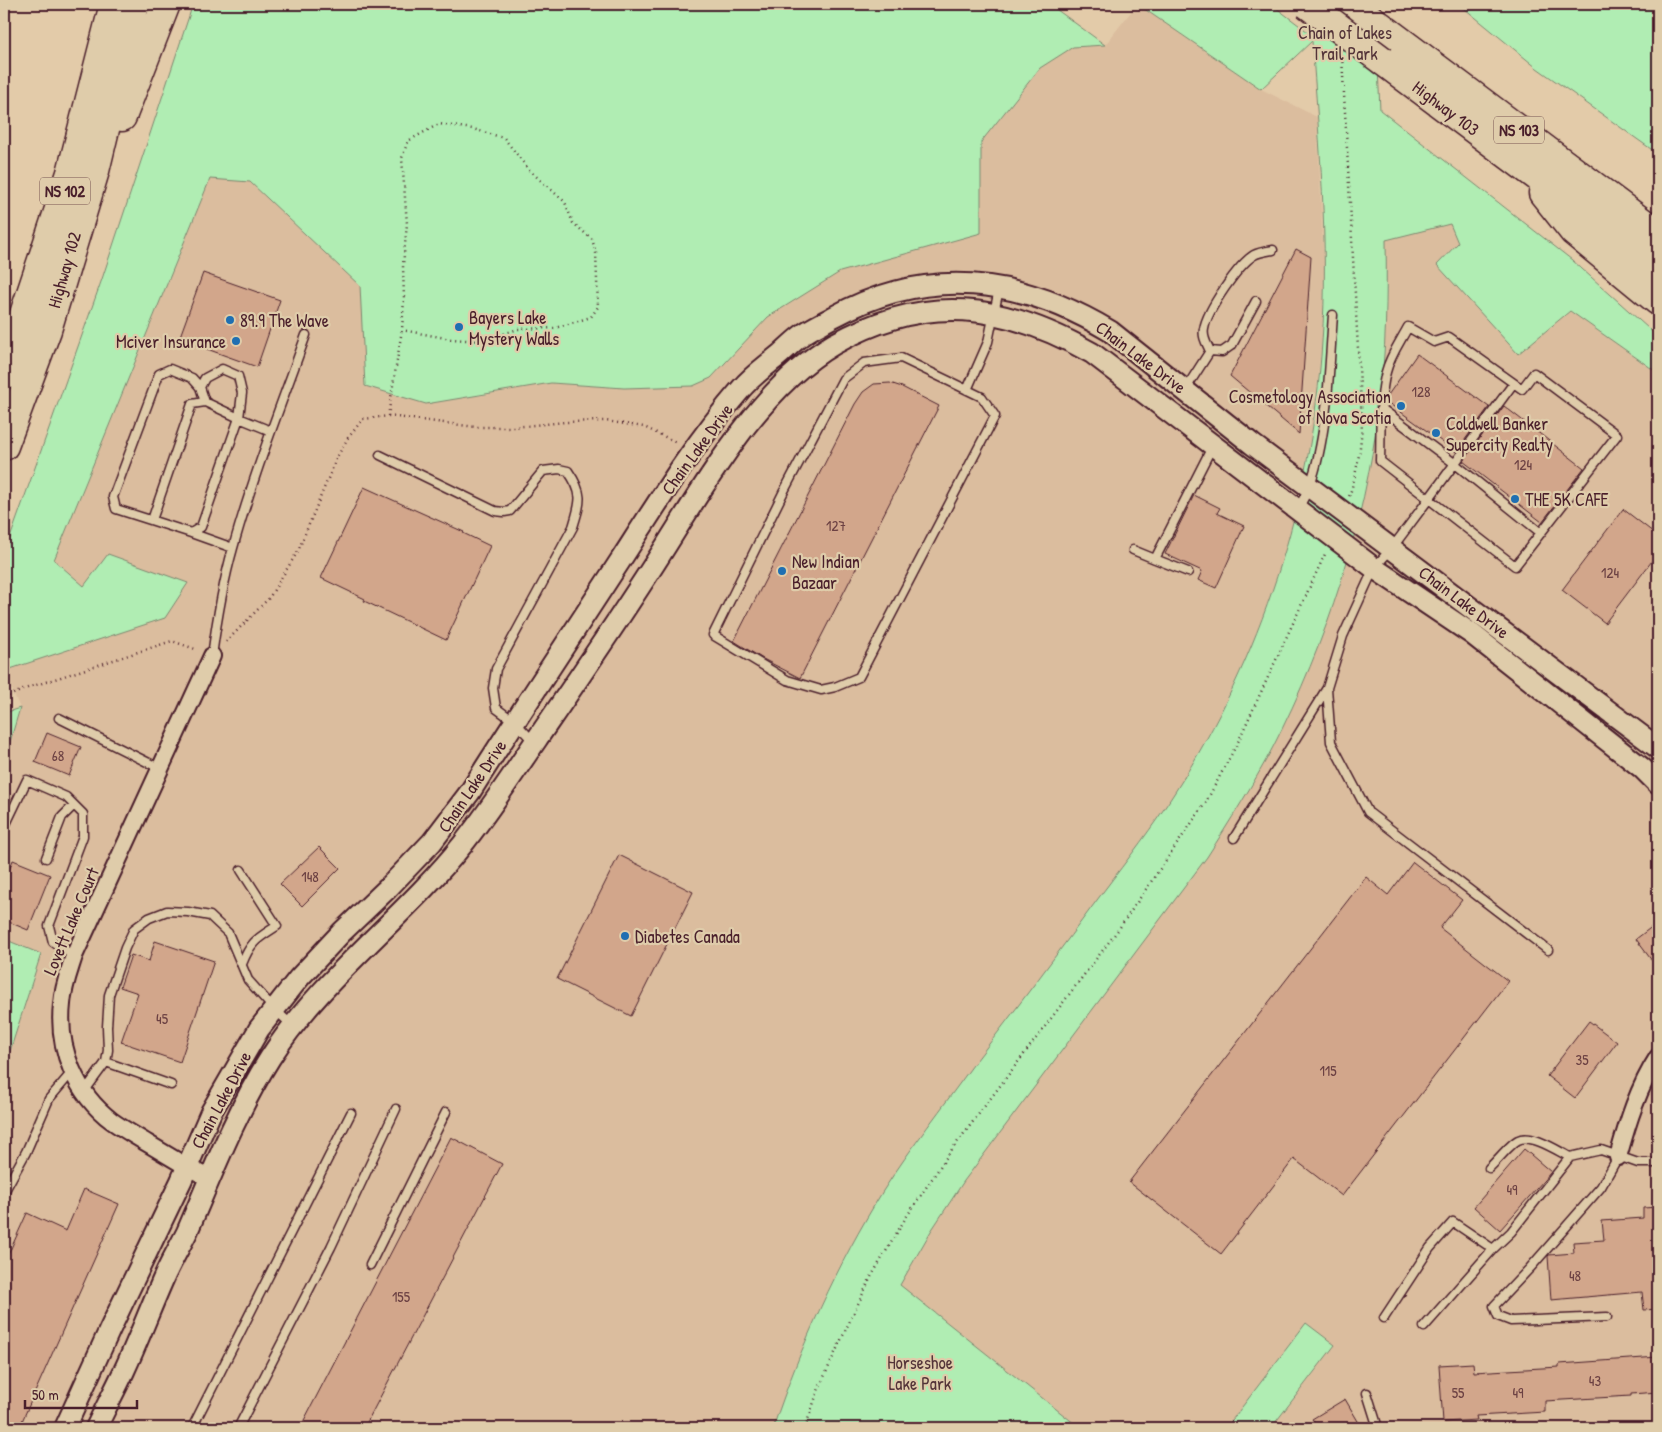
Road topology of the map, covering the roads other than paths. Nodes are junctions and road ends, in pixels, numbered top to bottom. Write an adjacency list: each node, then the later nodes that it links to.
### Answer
1 (114, 4): 18 (highway, Highway 102 / NS 102)
2 (135, 4): 8 (highway, Highway 102 / NS 102)
3 (166, 4): 8 (highway)
4 (1307, 4): 6 (highway, Highway 103 / NS 103, bridge)
5 (1351, 4): 7 (highway, Highway 103 / NS 103)
6 (1516, 161): 10 (highway, Highway 103 / NS 103); 13 (highway)
7 (1658, 234)
8 (73, 239): 28 (highway, Highway 102 / NS 102)
9 (1273, 250): 17 (lane)
10 (1658, 266)
11 (1000, 287): 14 (lane); 22 (street, Chain Lake Drive); 47 (street, Chain Lake Drive)
12 (1256, 301): 17 (lane)
13 (1658, 301)
14 (995, 314): 21 (lane); 27 (street, Chain Lake Drive); 48 (street, Chain Lake Drive)
15 (1333, 314): 32 (lane)
16 (306, 336): 26 (lane)
17 (1210, 351): 22 (lane)
18 (4, 374)
19 (1513, 384): 24 (lane); 31 (lane); 37 (lane)
20 (200, 388): 23 (lane); 25 (lane); 35 (lane)
21 (967, 390): 21 (lane)
22 (1185, 390): 30 (street, Chain Lake Drive)
23 (205, 402): 25 (lane); 35 (lane)
24 (1382, 409): 31 (lane); 33 (lane)
25 (239, 418): 26 (lane); 36 (lane)
26 (271, 431): 38 (lane)
27 (1213, 445): 30 (street, Chain Lake Drive); 41 (lane)
28 (4, 446)
29 (380, 455): 47 (lane)
30 (1246, 455): 32 (street, Chain Lake Drive); 34 (street, Chain Lake Drive)
31 (1454, 463): 33 (lane); 37 (lane)
32 (1310, 486): 34 (lane); 39 (street, Chain Lake Drive)
33 (1428, 500): 37 (lane); 39 (lane)
34 (1298, 509): 42 (street, Chain Lake Drive)
35 (152, 520): 36 (lane)
36 (191, 533): 38 (lane)
37 (1541, 534)
38 (233, 548): 44 (lane)
39 (1392, 548): 42 (lane); 49 (street, Chain Lake Drive)
40 (1133, 550): 41 (lane)
41 (1155, 559): 43 (lane)
42 (1374, 568): 45 (lane); 51 (street, Chain Lake Drive)
43 (1188, 572)
44 (212, 656): 50 (street, Lovett Lake Court)
45 (1327, 688): 54 (lane); 57 (lane)
46 (59, 718): 50 (lane)
47 (515, 722): 48 (lane); 60 (street, Chain Lake Drive)
48 (535, 742): 61 (street, Chain Lake Drive)
49 (1658, 748)
50 (161, 769): 58 (street, Lovett Lake Court)
51 (1658, 784)
52 (74, 804): 53 (lane); 55 (lane); 58 (lane)
53 (4, 828)
54 (1234, 838)
55 (46, 858)
56 (241, 870): 59 (lane)
57 (1548, 950)
58 (74, 956): 64 (street, Lovett Lake Court)
59 (242, 964): 60 (lane); 63 (lane)
60 (274, 1009): 61 (lane); 73 (street, Chain Lake Drive)
61 (294, 1026): 75 (street, Chain Lake Drive)
62 (1658, 1056): 71 (street)
63 (106, 1062): 65 (lane); 66 (lane)
64 (72, 1072): 66 (street, Lovett Lake Court); 76 (lane)
65 (171, 1085)
66 (84, 1092): 73 (street, Lovett Lake Court)
67 (396, 1109): 86 (lane)
68 (446, 1112): 78 (lane)
69 (351, 1113): 85 (lane)
70 (1570, 1156): 71 (lane); 74 (lane); 77 (lane)
71 (1618, 1157): 72 (lane); 79 (lane)
72 (1658, 1163)
73 (186, 1167): 75 (street, Lovett Lake Court); 83 (street, Chain Lake Drive)
74 (1489, 1168)
75 (210, 1179): 84 (street, Chain Lake Drive)
76 (4, 1192)
77 (1493, 1249): 80 (lane); 81 (lane)
78 (370, 1266)
79 (1607, 1317)
80 (1384, 1318)
81 (1424, 1327)
82 (1367, 1393): 87 (lane)
83 (66, 1428)
84 (96, 1428)
85 (192, 1428)
86 (238, 1428)
87 (1378, 1428)

